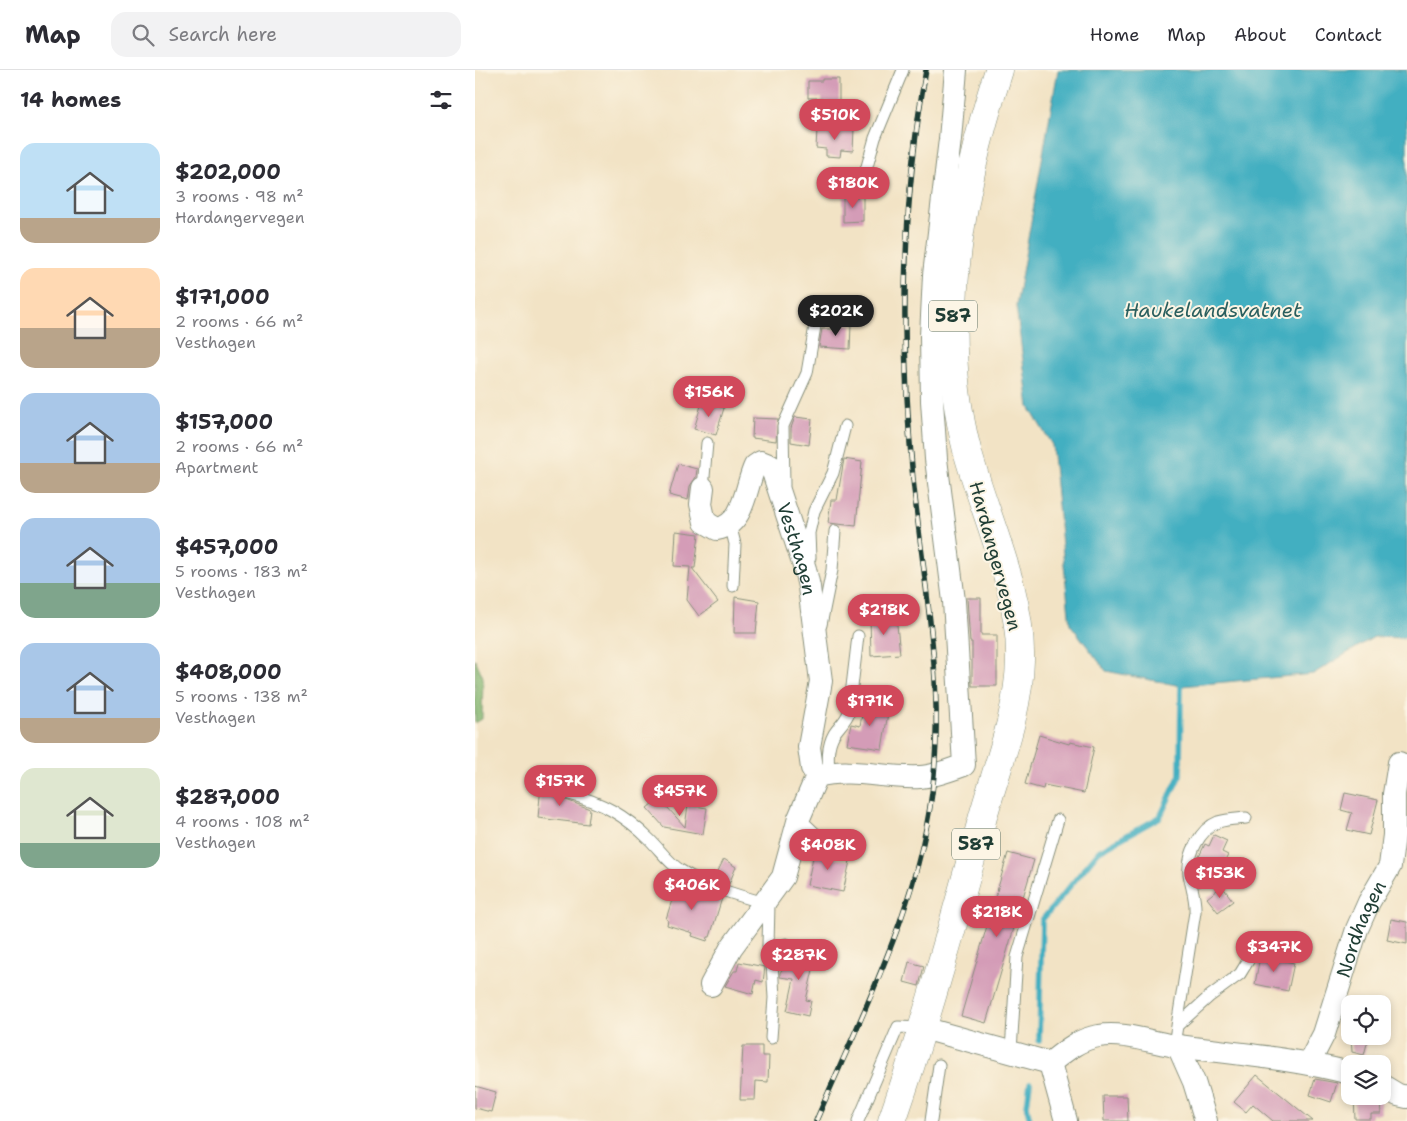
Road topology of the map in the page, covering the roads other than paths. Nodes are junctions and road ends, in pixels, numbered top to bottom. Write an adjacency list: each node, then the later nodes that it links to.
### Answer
1 (903, 70): 4 (lane)
2 (956, 70): 17 (street)
3 (999, 70): 28 (main road, Hardangervegen / 587)
4 (861, 188)
5 (815, 326): 9 (lane)
6 (845, 426): 12 (lane)
7 (707, 442): 8 (lane)
8 (703, 488): 10 (street)
9 (783, 502): 10 (street, Vesthagen); 12 (street, Vesthagen)
10 (730, 524): 13 (lane)
11 (835, 531): 15 (lane)
12 (805, 569): 15 (street, Vesthagen)
13 (733, 586)
14 (858, 636): 17 (lane)
15 (816, 646): 17 (street, Vesthagen)
16 (1399, 764): 33 (street, Nordhagen)
17 (823, 774): 19 (street)
18 (569, 794): 23 (lane)
19 (799, 818): 22 (lane); 23 (street)
20 (1246, 818): 30 (lane)
21 (1058, 820): 31 (lane)
22 (834, 845)
23 (767, 900): 26 (lane); 27 (street)
24 (786, 944): 26 (lane)
25 (1251, 956): 30 (lane)
26 (772, 962): 29 (lane)
27 (711, 985)
28 (923, 1028): 31 (street); 38 (lane); 39 (main road, Hardangervegen / 587)
29 (771, 1038)
30 (1177, 1039): 32 (street); 33 (street); 42 (street)
31 (1011, 1051): 32 (street)
32 (1050, 1063): 41 (street)
33 (1309, 1063): 35 (street)
34 (939, 1065): 40 (lane)
35 (1341, 1071)
36 (1391, 1091): 37 (street)
37 (1407, 1097)
38 (858, 1121)
39 (892, 1121)
40 (931, 1121)
41 (1066, 1121)
42 (1206, 1121)

